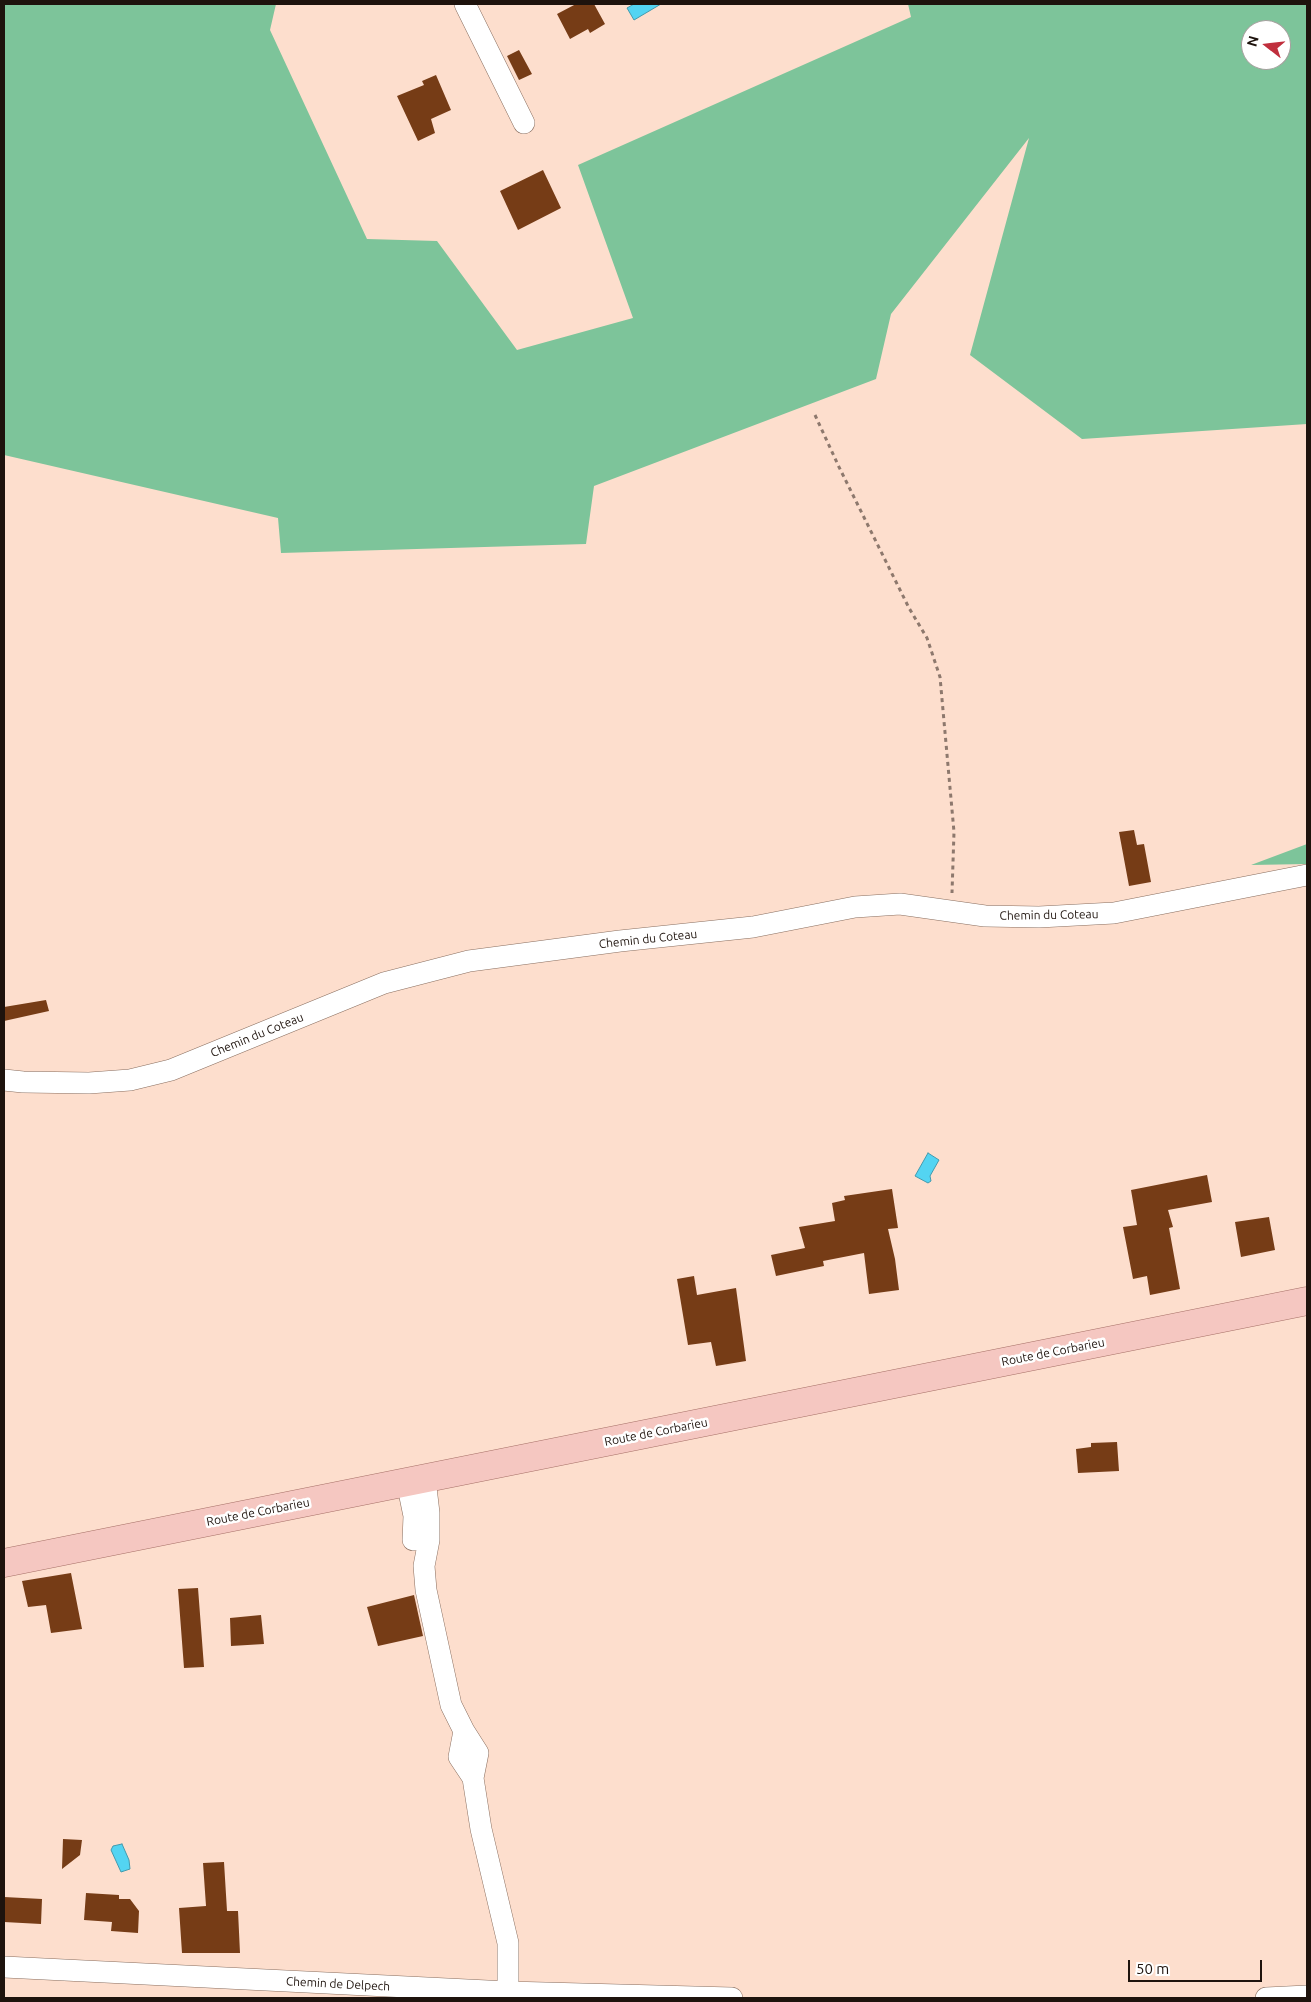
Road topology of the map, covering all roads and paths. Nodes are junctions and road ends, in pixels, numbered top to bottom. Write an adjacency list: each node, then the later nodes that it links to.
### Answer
1 (465, 4): 2 (street)
2 (524, 123)
3 (815, 415): 5 (path)
4 (1307, 875): 5 (street, Chemin du Coteau)
5 (951, 911): 6 (street, Chemin du Coteau)
6 (4, 1080)
7 (1307, 1301): 8 (main road, Route de Corbarieu)
8 (416, 1480): 9 (street); 10 (main road, Route de Corbarieu); 12 (street)
9 (413, 1540)
10 (4, 1563)
11 (4, 1967): 12 (street, Chemin de Delpech)
12 (508, 1995): 14 (street, Chemin de Delpech)
13 (1307, 1996): 15 (street)
14 (732, 1998)
15 (1266, 1998)

